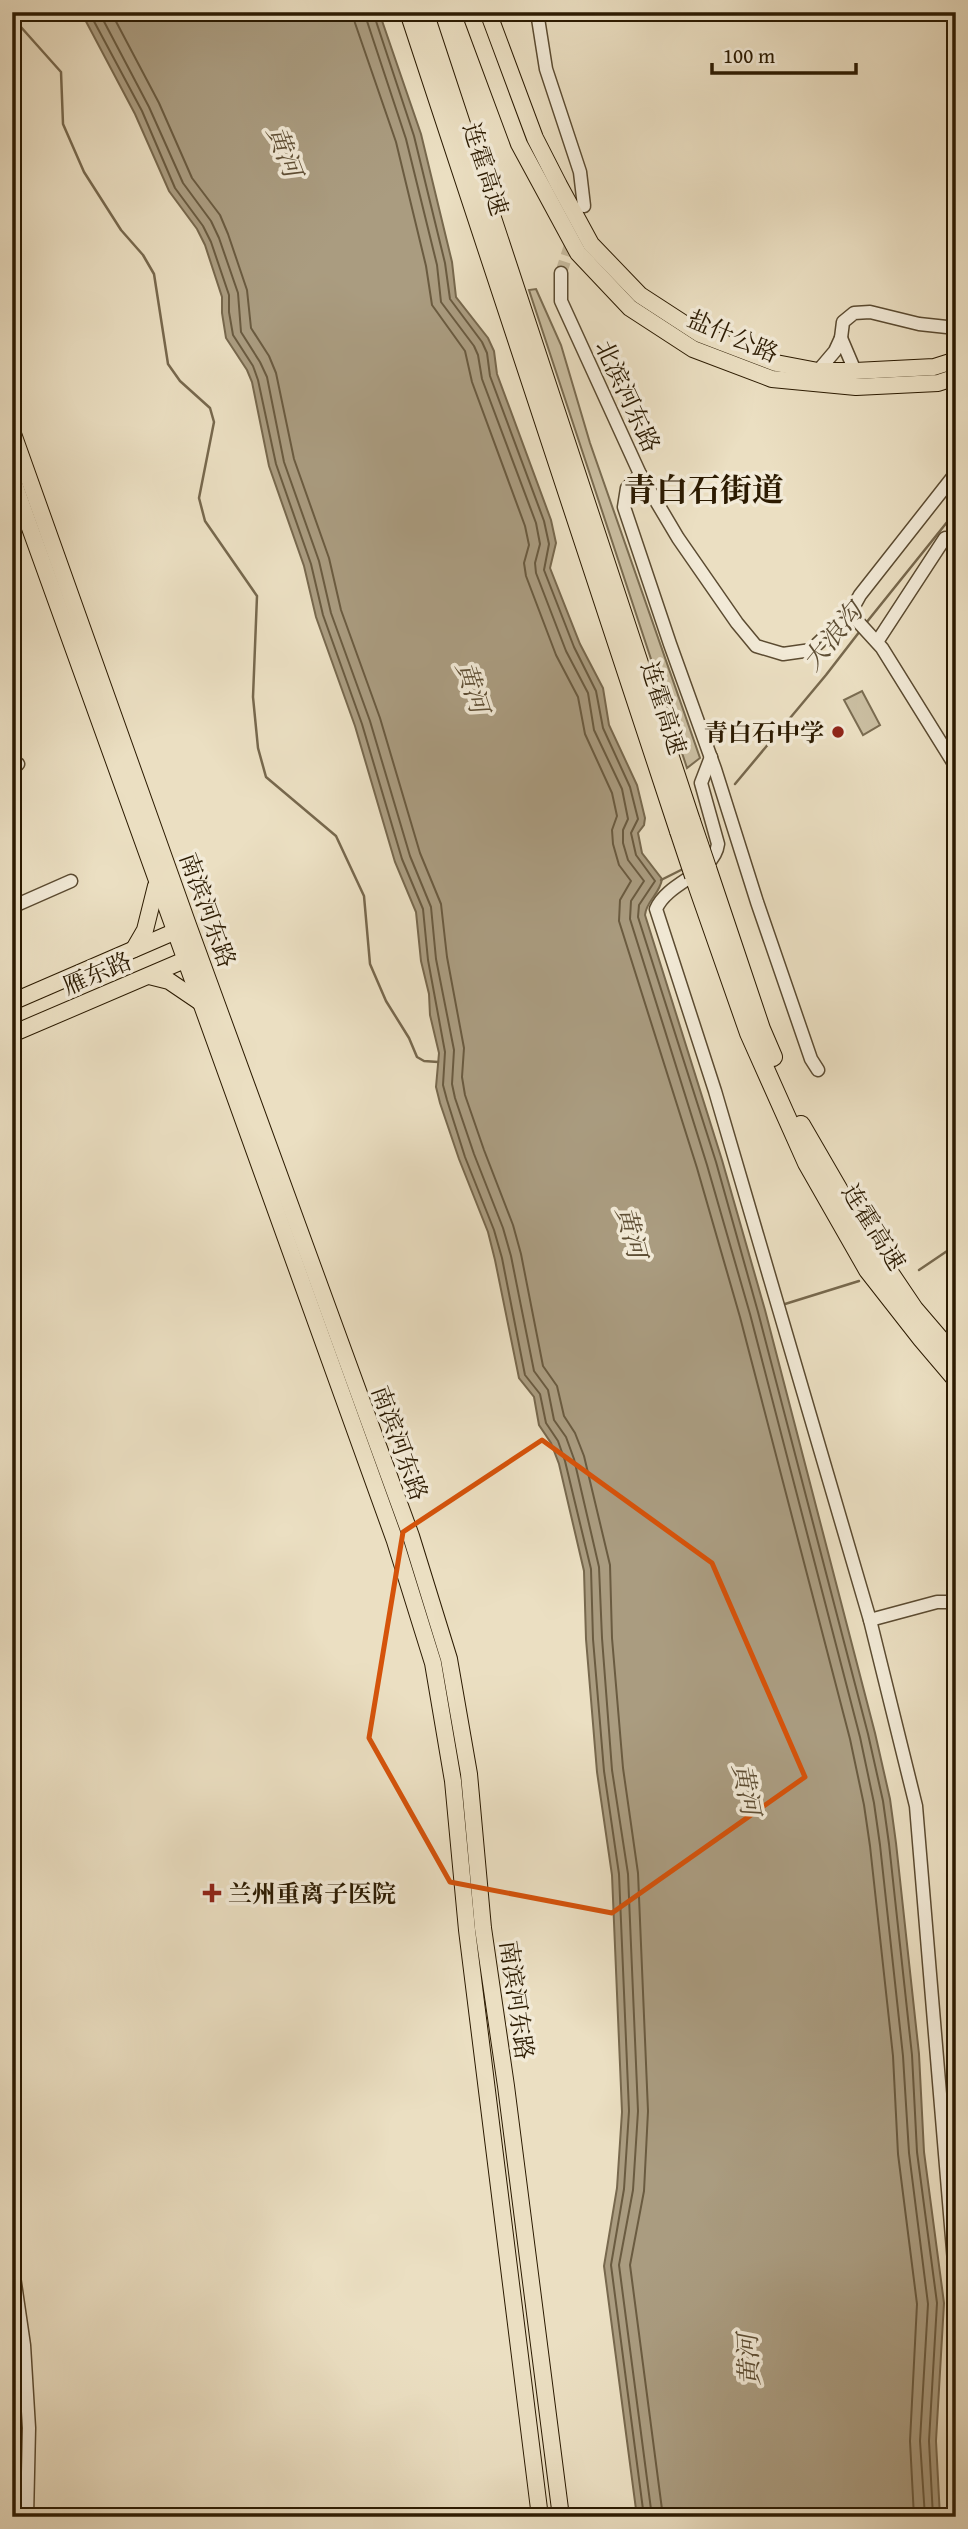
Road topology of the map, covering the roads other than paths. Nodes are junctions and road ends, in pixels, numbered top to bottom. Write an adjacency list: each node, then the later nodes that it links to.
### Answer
1 (409, 12): 23 (highway, 连霍高速)
2 (424, 12): 23 (highway, 连霍高速)
3 (470, 12): 13 (main road, 盐什公路)
4 (488, 12): 11 (main road, 盐什公路)
5 (537, 12): 6 (street)
6 (584, 206)
7 (561, 273): 16 (street, 北滨河东路)
8 (956, 328): 9 (street)
9 (841, 338): 11 (street); 12 (street)
10 (956, 360): 12 (main road, 盐什公路)
11 (818, 371): 12 (main road, 盐什公路)
12 (855, 371)
13 (956, 377)
14 (12, 431): 28 (main road, 南滨河东路)
15 (956, 473): 19 (street)
16 (640, 474): 19 (street, 北滨河东路); 21 (street)
17 (12, 478): 26 (main road, 南滨河东路)
18 (956, 545): 20 (street)
19 (854, 617): 20 (street)
20 (875, 639): 22 (street)
21 (710, 757): 35 (street); 40 (street)
22 (956, 767)
23 (685, 826): 24 (highway, 连霍高速, bridge)
24 (701, 872): 37 (highway, 连霍高速); 38 (highway, 连霍高速)
25 (71, 881): 27 (street)
26 (157, 883): 28 (main road, 南滨河东路); 29 (main road)
27 (12, 907)
28 (181, 928): 29 (main road, 雁东路); 30 (main road, 南滨河东路)
29 (134, 949): 32 (main road, 雁东路)
30 (192, 957): 31 (main road, 雁东路); 33 (main road, 南滨河东路); 36 (main road, 南滨河东路)
31 (149, 976): 33 (main road); 34 (main road, 雁东路)
32 (12, 1002)
33 (200, 1002): 36 (main road, 南滨河东路)
34 (12, 1034)
35 (818, 1070)
36 (330, 1341): 44 (main road, 南滨河东路); 45 (main road, 南滨河东路)
37 (956, 1358)
38 (956, 1379)
39 (956, 1602): 40 (street)
40 (870, 1620): 42 (street)
41 (12, 2263): 43 (street)
42 (956, 2286)
43 (27, 2517)
44 (540, 2517)
45 (561, 2517)

